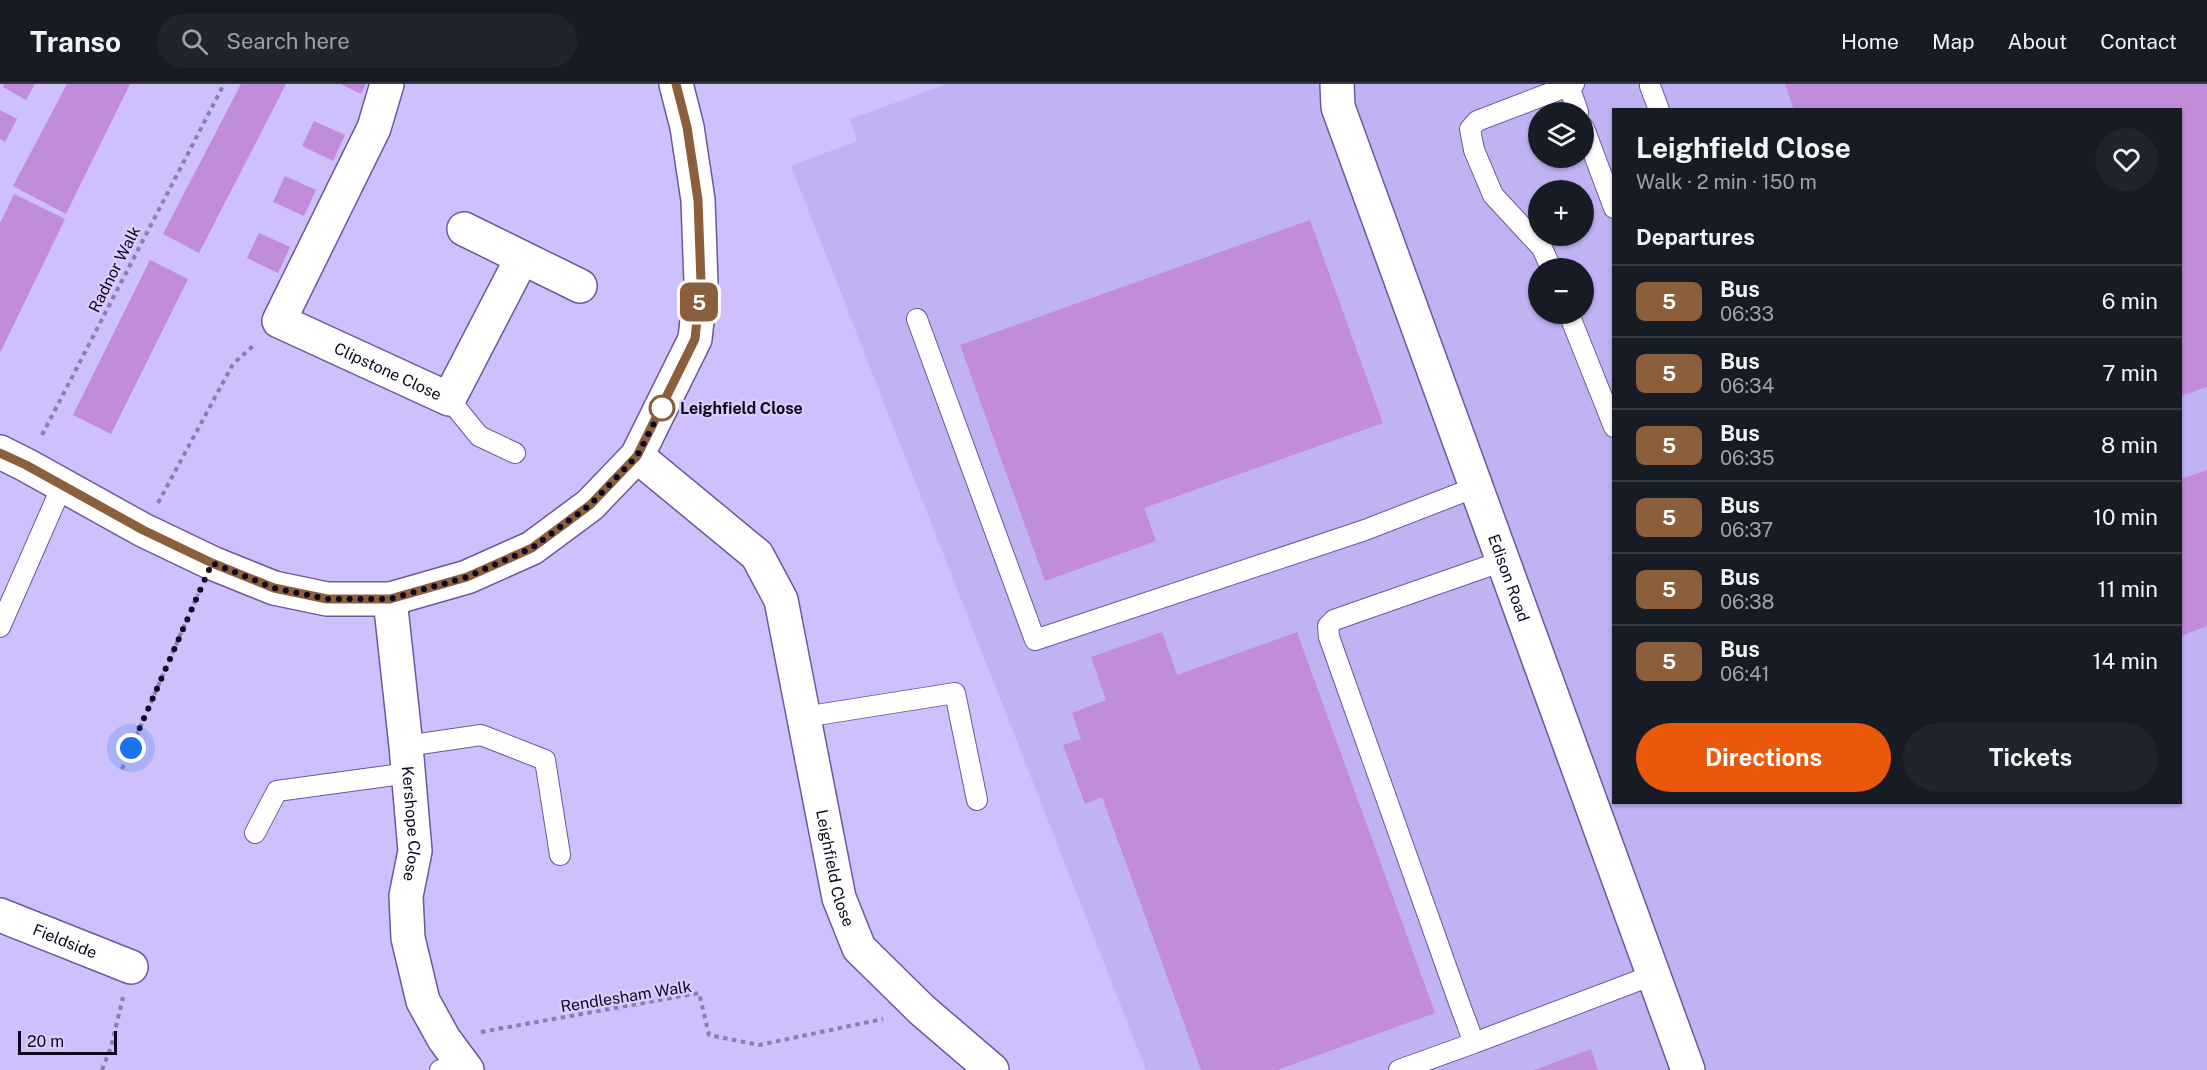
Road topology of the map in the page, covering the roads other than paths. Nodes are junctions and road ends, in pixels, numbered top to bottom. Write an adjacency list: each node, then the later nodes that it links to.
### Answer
1 (387, 84): 16 (street, Clipstone Close)
2 (676, 84): 19 (street)
3 (1337, 84): 22 (street, Edison Road)
4 (1571, 85): 6 (lane); 12 (lane)
5 (1650, 86): 7 (lane)
6 (1575, 102)
7 (1658, 108)
8 (1594, 155): 9 (lane)
9 (1612, 203)
10 (464, 229): 11 (street)
11 (522, 258): 13 (street); 16 (street, Clipstone Close)
12 (1546, 258)
13 (580, 286)
14 (917, 319): 22 (lane)
15 (1573, 324): 17 (lane)
16 (449, 399): 18 (lane)
17 (1612, 422)
18 (515, 453)
19 (637, 456): 24 (street); 26 (street, Leighfield Close)
20 (13, 459): 21 (street)
21 (62, 486): 24 (street); 25 (lane)
22 (1476, 487): 23 (street, Edison Road)
23 (1503, 561): 33 (street, Edison Road); 34 (lane)
24 (390, 599): 27 (street, Kershope Close)
25 (0, 627)
26 (804, 717): 28 (lane); 36 (street, Leighfield Close)
27 (407, 759): 29 (lane); 30 (lane); 35 (street, Kershope Close)
28 (977, 800)
29 (255, 832)
30 (560, 855)
31 (0, 915): 32 (street, Fieldside)
32 (131, 967)
33 (1653, 975): 34 (lane); 38 (street, Edison Road)
34 (1474, 1043): 37 (lane)
35 (454, 1061)
36 (992, 1070)
37 (1399, 1070)
38 (1688, 1070)

